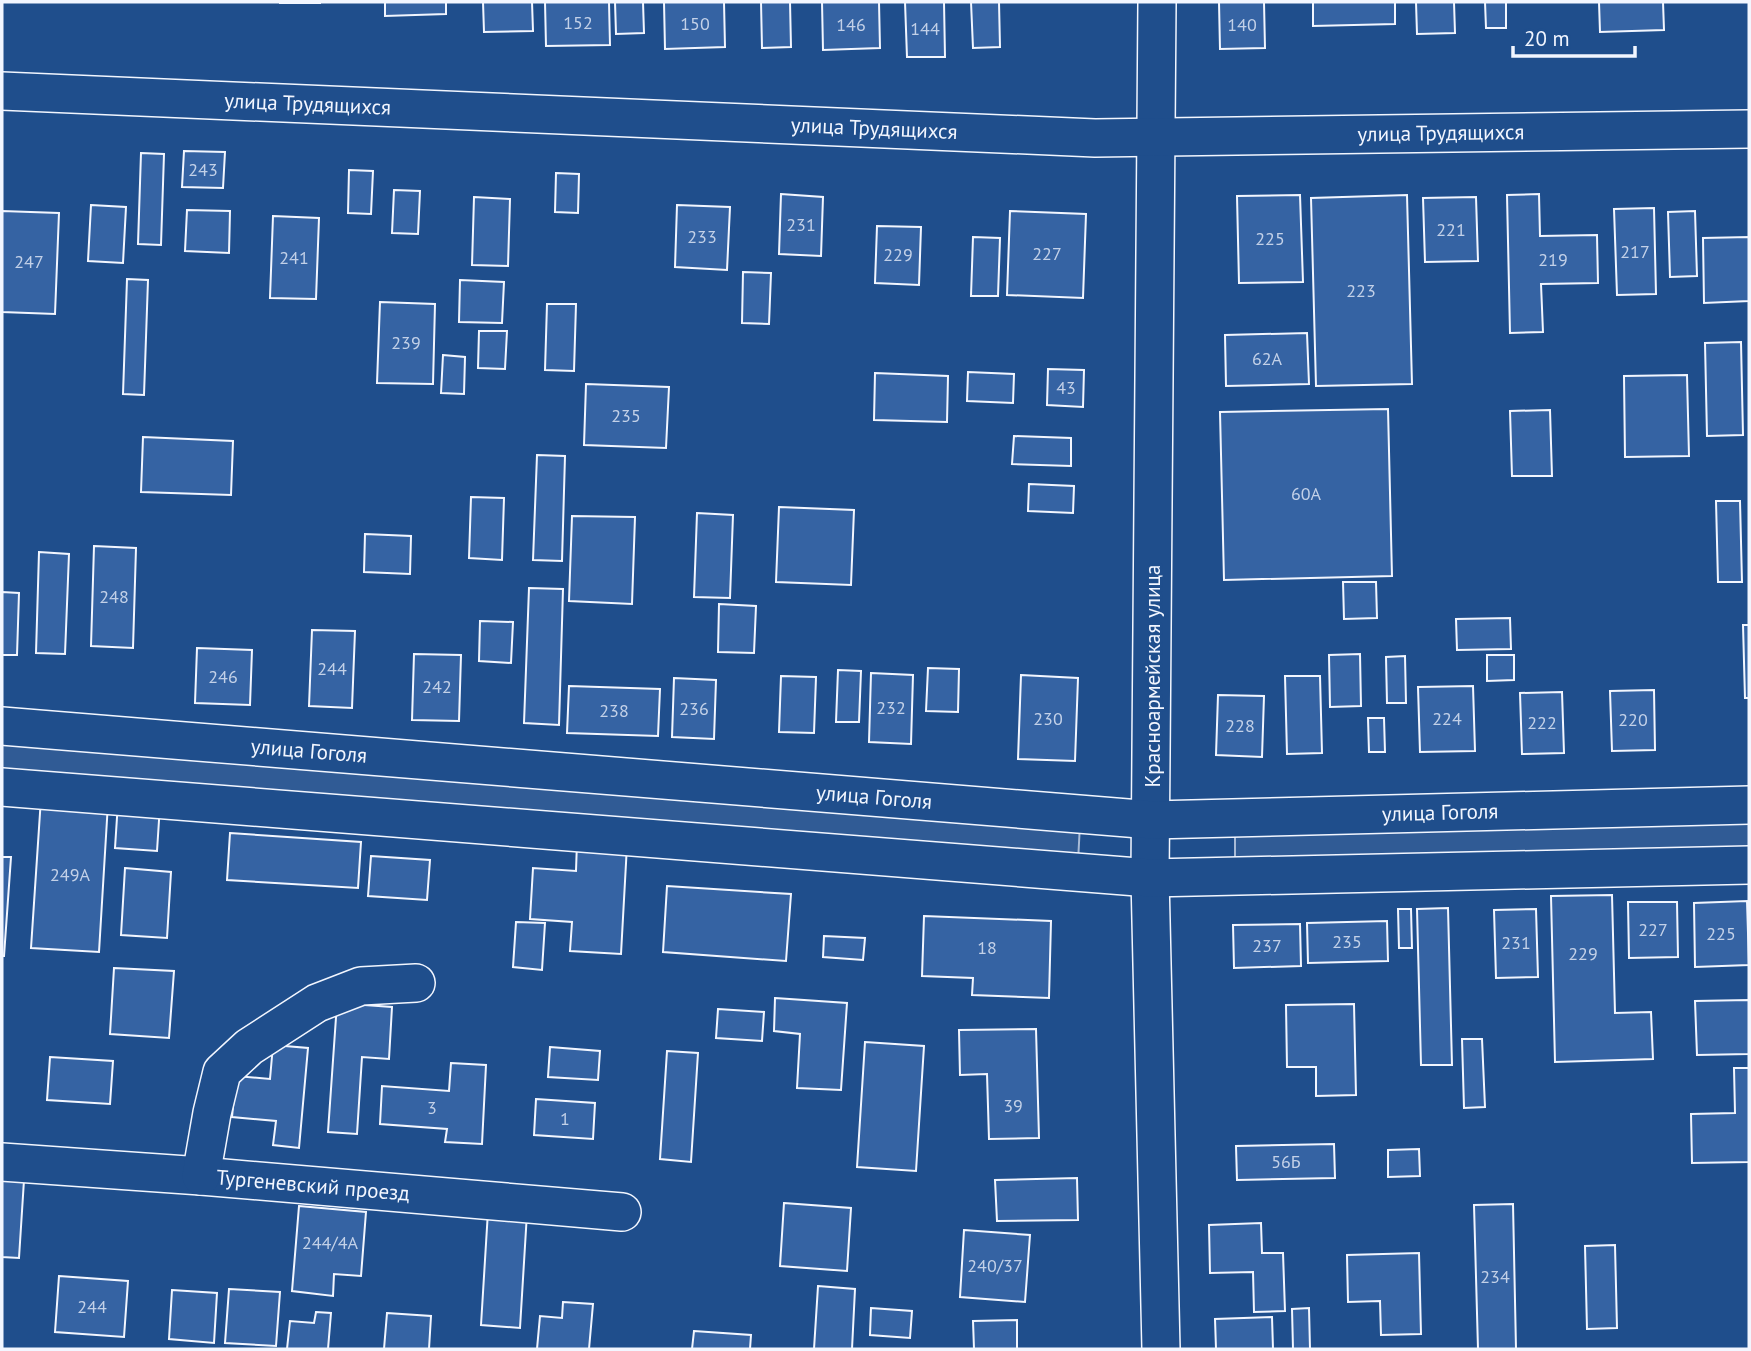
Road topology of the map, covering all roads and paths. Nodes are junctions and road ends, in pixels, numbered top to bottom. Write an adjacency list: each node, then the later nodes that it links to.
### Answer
1 (1157, 2): 4 (street, Красноармейская улица)
2 (2, 91): 4 (street, улица Трудящихся)
3 (1749, 129): 4 (street, улица Трудящихся)
4 (1156, 137): 8 (street, Красноармейская улица)
5 (2, 726): 8 (street, улица Гоголя)
6 (2, 787): 10 (street)
7 (1749, 805): 8 (street, улица Гоголя)
8 (1152, 820): 10 (street, Красноармейская улица)
9 (1749, 865): 10 (street)
10 (1150, 878): 15 (street, Красноармейская улица)
11 (416, 983): 13 (street)
12 (2, 1162): 13 (street, Тургеневский проезд)
13 (201, 1176): 14 (street, Тургеневский проезд)
14 (622, 1212)
15 (1161, 1349)

